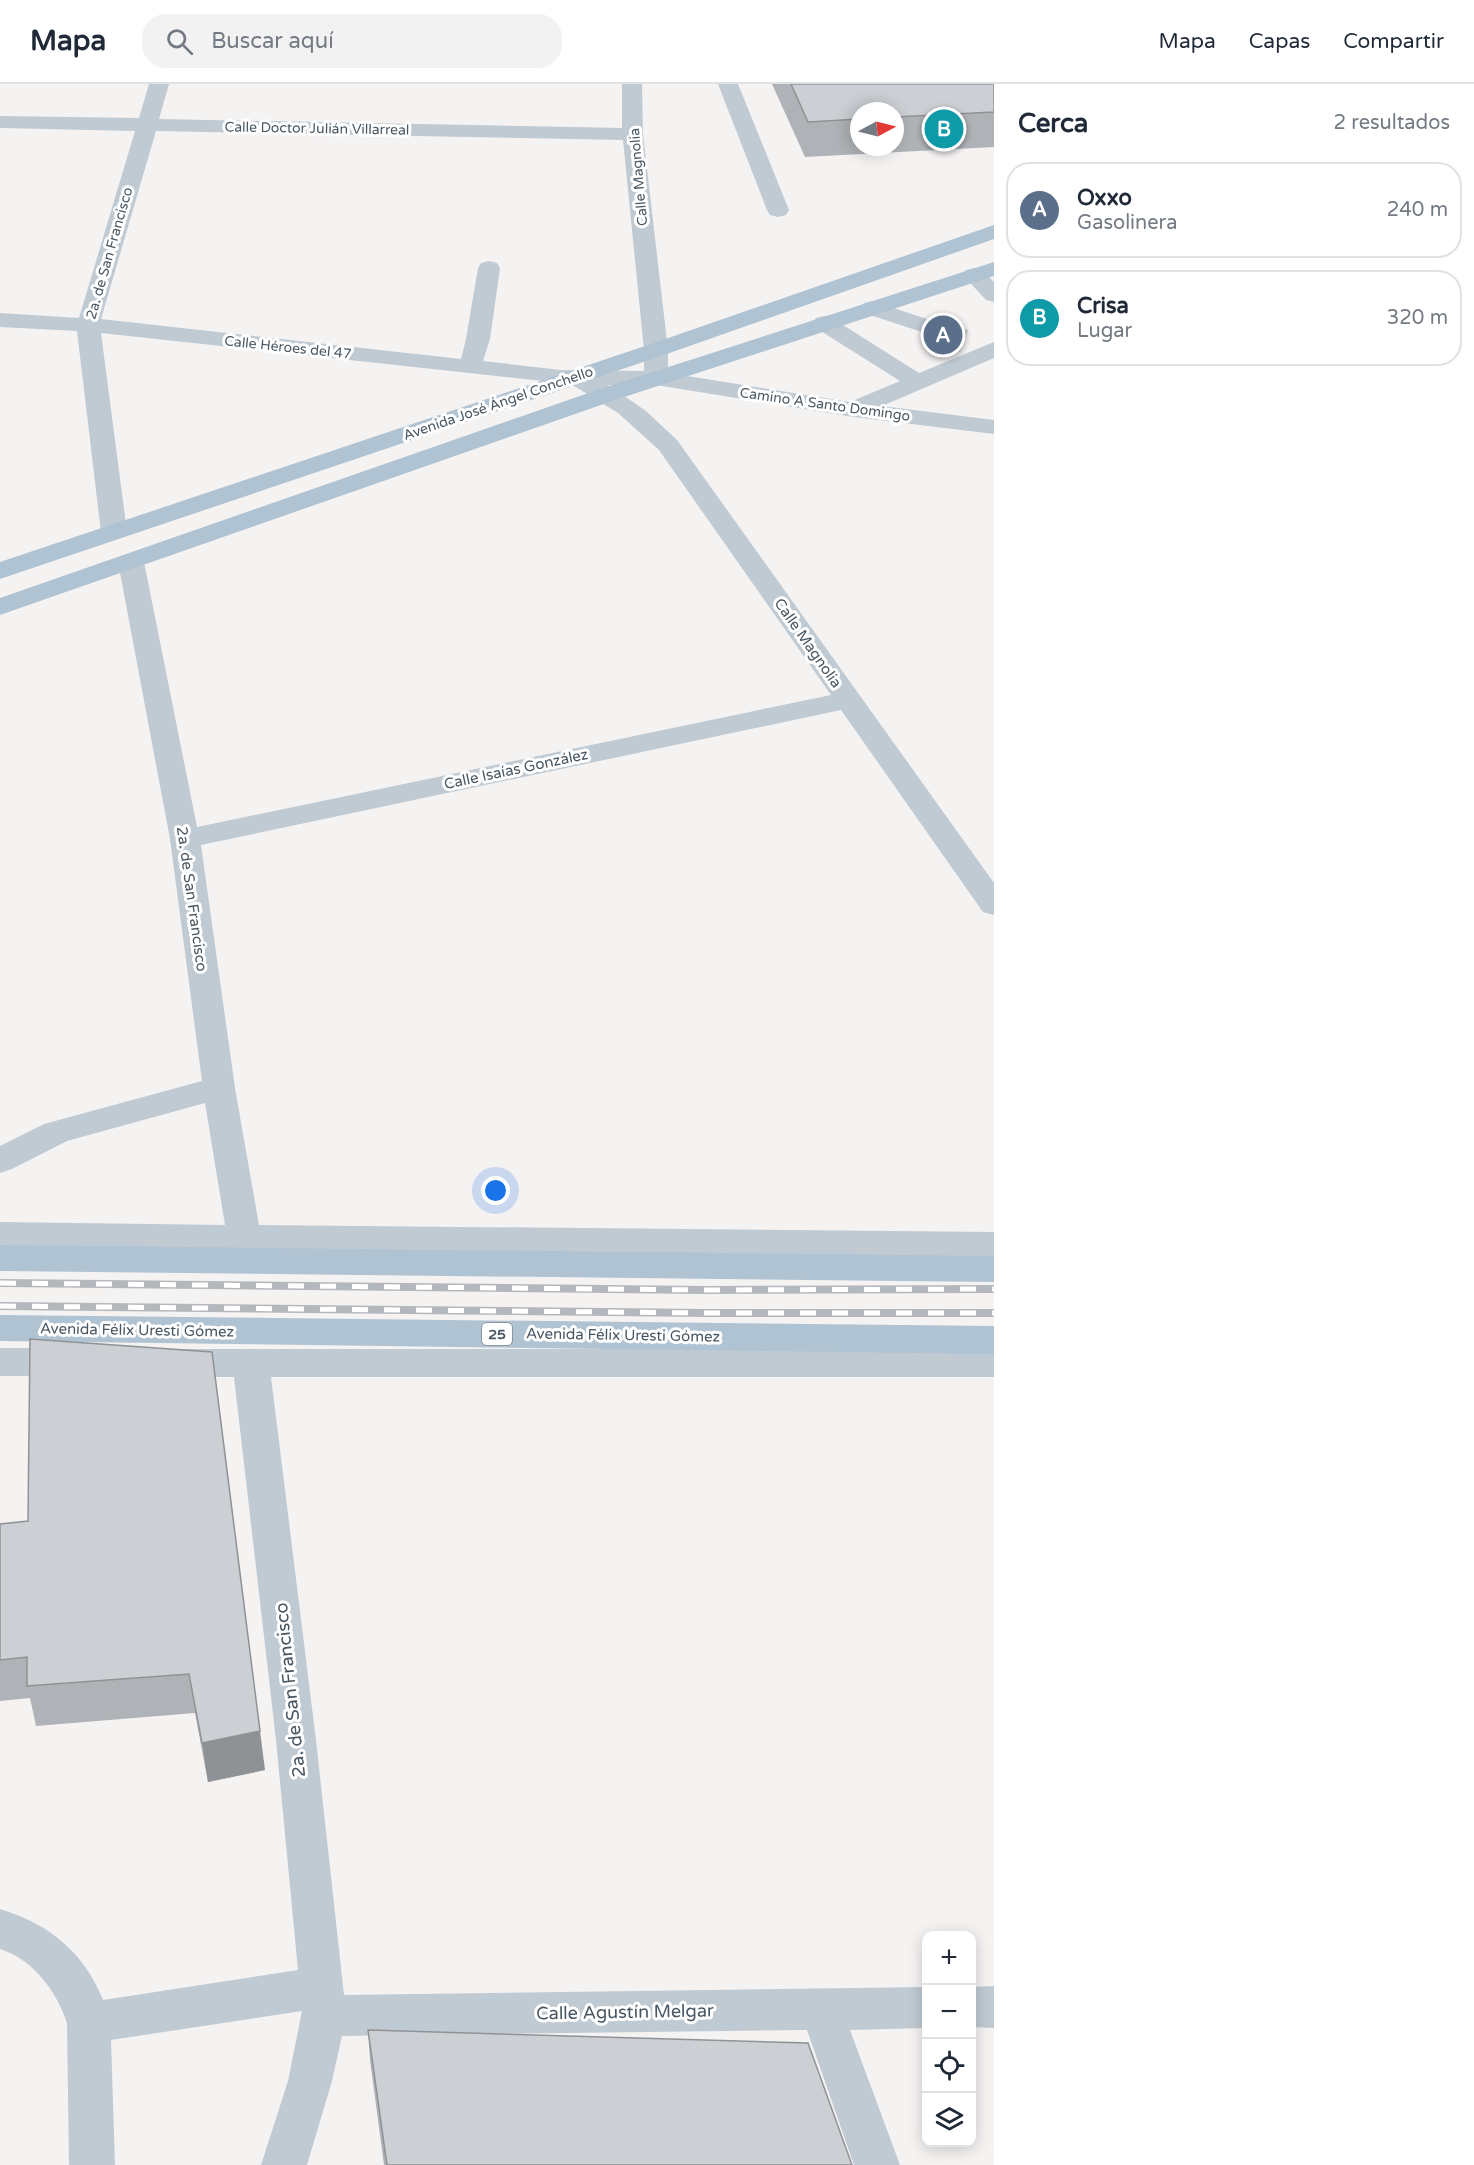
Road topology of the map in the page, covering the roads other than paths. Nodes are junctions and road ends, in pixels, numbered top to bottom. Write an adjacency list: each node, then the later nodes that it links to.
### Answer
1 (159, 84): 5 (street, 2a. de San Francisco)
2 (632, 84): 6 (street, Calle Magnolia)
3 (728, 84): 7 (street)
4 (0, 122): 5 (street, Calle Doctor Julián Villarreal)
5 (147, 124): 6 (street, Calle Doctor Julián Villarreal); 15 (street, 2a. de San Francisco)
6 (633, 134): 18 (street, Calle Magnolia)
7 (778, 210)
8 (994, 232): 18 (main road, Avenida José Ángel Conchello)
9 (489, 268): 20 (street)
10 (984, 272): 11 (street); 12 (main road, Avenida José Ángel Conchello)
11 (994, 295)
12 (872, 308): 14 (main road, Avenida José Ángel Conchello); 16 (street)
13 (0, 320): 15 (street, Calle Héroes del 47)
14 (824, 323): 22 (main road, Avenida José Ángel Conchello); 23 (street)
15 (88, 325): 20 (street, Calle Héroes del 47); 27 (street, 2a. de San Francisco)
16 (928, 327)
17 (964, 341): 19 (street)
18 (656, 350): 21 (main road, Avenida José Ángel Conchello); 22 (street, Calle Magnolia)
19 (993, 350): 23 (street)
20 (470, 367): 21 (street, Calle Héroes del 47)
21 (575, 377): 22 (street, Camino A Santo Domingo); 24 (street, Calle Magnolia); 27 (main road, Avenida José Ángel Conchello)
22 (656, 378): 24 (main road, Avenida José Ángel Conchello); 25 (street, Camino A Santo Domingo)
23 (918, 382): 25 (street)
24 (609, 394): 28 (main road, Avenida José Ángel Conchello); 31 (street, Calle Magnolia)
25 (854, 410): 26 (street, Camino A Santo Domingo)
26 (994, 427)
27 (114, 532): 29 (main road, Avenida José Ángel Conchello)
28 (131, 562): 30 (main road, Avenida José Ángel Conchello); 32 (street, 2a. de San Francisco)
29 (0, 572)
30 (0, 608)
31 (848, 700): 32 (street, Calle Isaías González); 33 (street, Calle Magnolia)
32 (185, 839): 34 (street, 2a. de San Francisco)
33 (994, 905)
34 (219, 1088): 35 (street); 37 (street, 2a. de San Francisco)
35 (0, 1161)
36 (0, 1235): 37 (street)
37 (244, 1238): 38 (street)
38 (994, 1245)
39 (0, 1258): 40 (main road)
40 (994, 1269)
41 (0, 1328): 42 (main road, Avenida Félix Uresti Gómez / 25)
42 (994, 1340)
43 (0, 1362): 44 (street)
44 (108, 1363)
45 (144, 1363): 47 (street, 25)
46 (994, 1363): 47 (street, 25)
47 (251, 1364): 49 (street, 2a. de San Francisco)
48 (0, 1929): 54 (street)
49 (323, 2001): 53 (street, Calle Agustín Melgar); 54 (street, Calle Agustín Melgar); 56 (street, 2a. de San Francisco)
50 (976, 2007): 51 (street)
51 (994, 2007)
52 (922, 2008): 53 (street, Calle Agustín Melgar)
53 (820, 2009): 57 (street)
54 (89, 2024): 55 (street)
55 (92, 2165)
56 (284, 2165)
57 (877, 2165)

